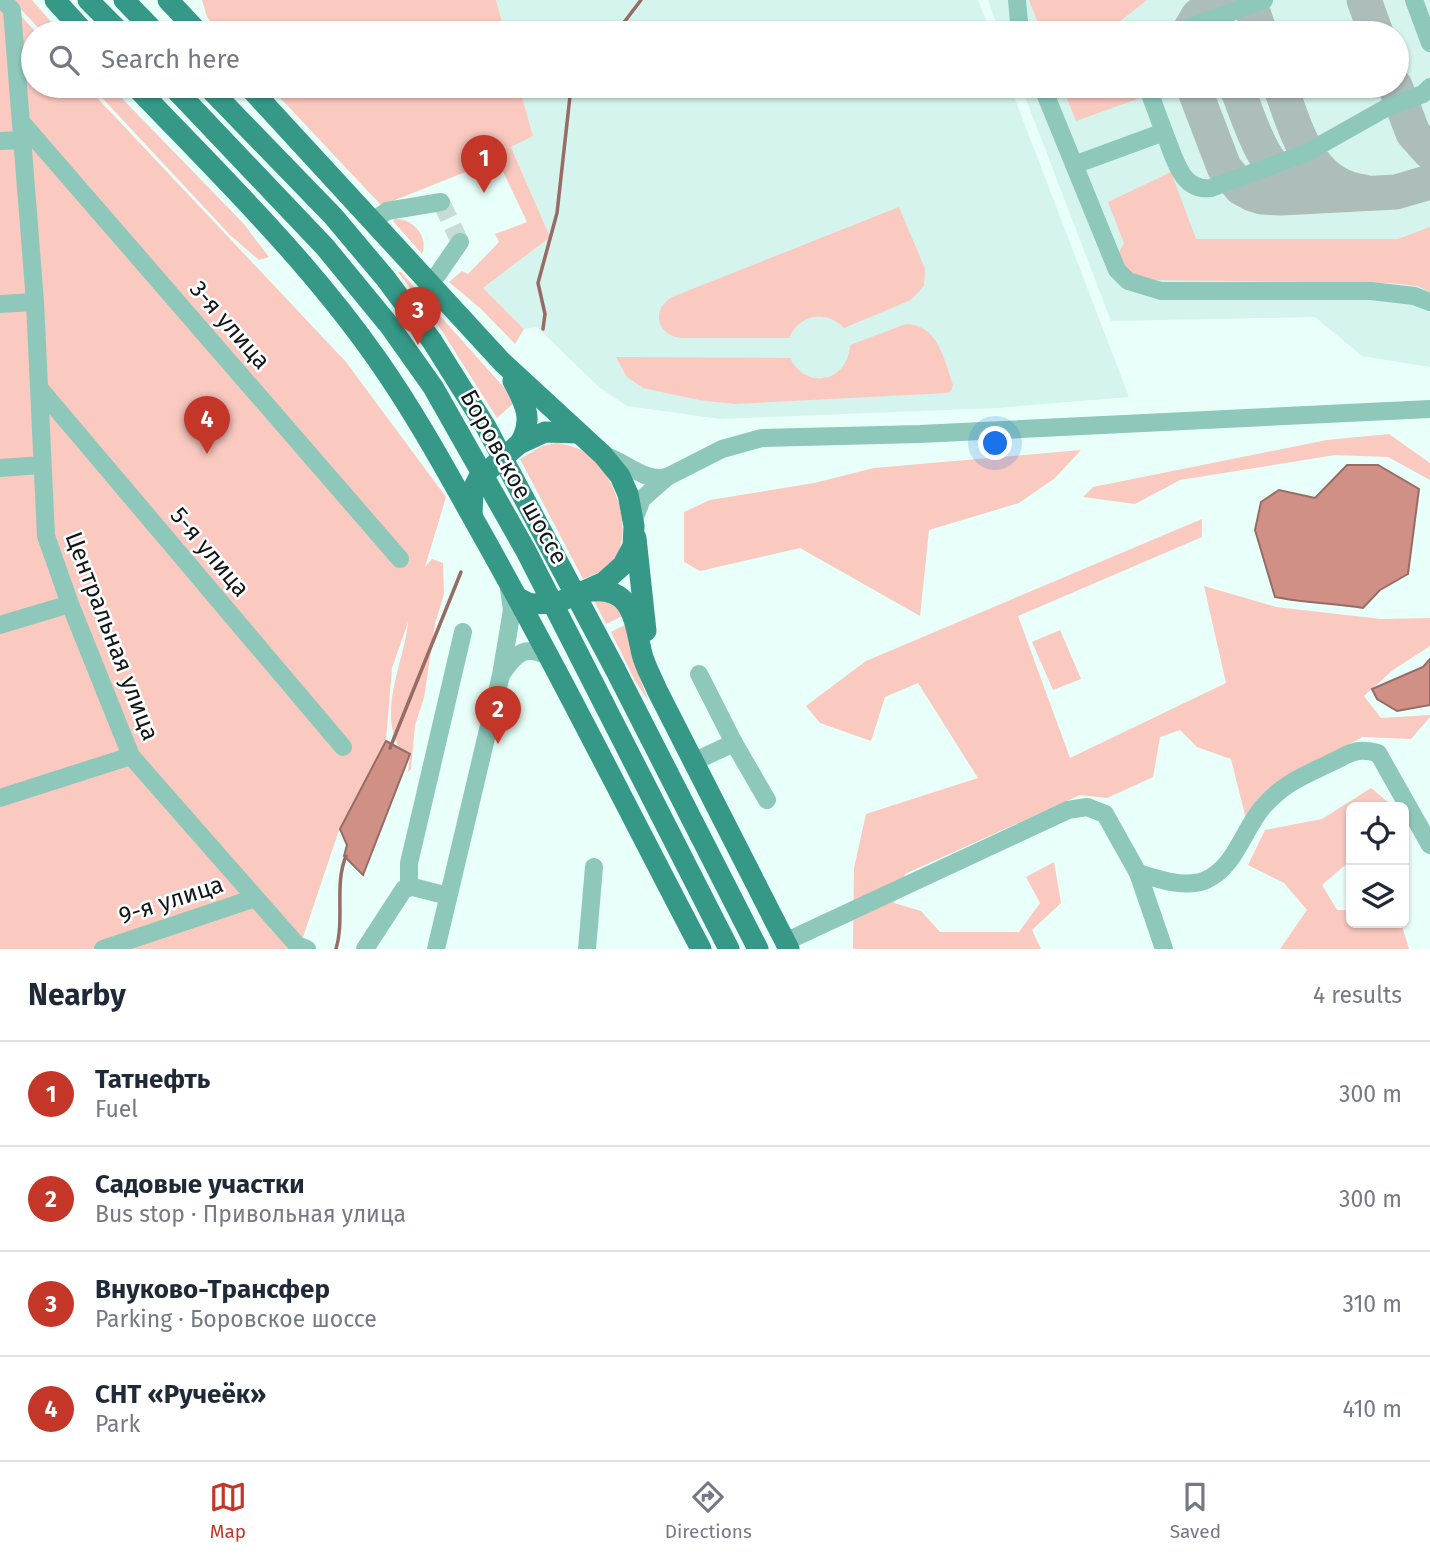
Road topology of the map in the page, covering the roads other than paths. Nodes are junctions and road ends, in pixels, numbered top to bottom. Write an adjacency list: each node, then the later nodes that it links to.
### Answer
1 (3, 0): 15 (street, Центральная улица)
2 (55, 0): 9 (main road)
3 (88, 0): 10 (main road)
4 (124, 0): 11 (main road)
5 (1017, 0): 13 (street)
6 (1264, 0): 14 (street)
7 (1414, 0): 16 (street)
8 (171, 1): 12 (main road)
9 (74, 21)
10 (109, 21)
11 (144, 21)
12 (188, 21)
13 (1019, 21)
14 (1207, 21)
15 (6, 26): 24 (street, Центральная улица)
16 (1430, 43)
17 (1430, 87): 25 (street)
18 (146, 98): 44 (main road)
19 (184, 98): 78 (main road, Боровское шоссе, bridge)
20 (219, 98): 79 (main road, Боровское шоссе, bridge)
21 (259, 98): 29 (main road)
22 (1047, 98): 27 (street)
23 (1151, 98): 25 (street)
24 (22, 132): 26 (street); 32 (street, Центральная улица); 46 (street, 3-я улица)
25 (1164, 132): 27 (street)
26 (0, 141)
27 (1074, 165): 33 (street)
28 (441, 202): 29 (street)
29 (373, 221): 31 (main road)
30 (460, 242): 31 (street)
31 (428, 283): 35 (main road)
32 (35, 302): 34 (street); 36 (street, Центральная улица)
33 (1430, 302)
34 (0, 304)
35 (504, 364): 38 (main road); 39 (main road)
36 (40, 389): 41 (street, Центральная улица); 60 (street, 5-я улица)
37 (1430, 410): 43 (street)
38 (578, 433): 39 (main road); 40 (main road)
39 (520, 443): 44 (main road)
40 (603, 455): 43 (street); 45 (main road)
41 (41, 466): 42 (street); 51 (street, Центральная улица)
42 (0, 468)
43 (667, 477): 45 (street)
44 (472, 517): 47 (main road)
45 (634, 524): 48 (main road); 58 (main road)
46 (400, 559)
47 (502, 569): 49 (main road); 57 (street)
48 (580, 593): 50 (main road); 58 (main road)
49 (518, 598): 50 (main road); 52 (main road)
50 (557, 603): 52 (street)
51 (70, 604): 53 (street); 61 (street, Центральная улица)
52 (528, 617): 55 (main road); 57 (street)
53 (0, 625)
54 (463, 632): 68 (street)
55 (549, 657): 57 (street); 77 (main road)
56 (699, 674): 59 (street)
57 (500, 675): 69 (street)
58 (652, 676): 62 (main road)
59 (734, 743): 62 (street); 64 (street)
60 (343, 747)
61 (131, 756): 63 (street); 70 (street, Центральная улица)
62 (694, 762): 71 (main road)
63 (0, 798)
64 (767, 800)
65 (1430, 845): 67 (street)
66 (594, 867): 76 (street)
67 (1138, 873): 71 (street); 80 (street)
68 (409, 887): 69 (street); 74 (street)
69 (448, 896): 75 (street)
70 (255, 898): 72 (street, Центральная улица); 73 (street, 9-я улица)
71 (787, 945)
72 (300, 948)
73 (103, 949)
74 (365, 949)
75 (436, 949)
76 (587, 949)
77 (701, 949)
78 (729, 949)
79 (758, 949)
80 (1164, 949)

